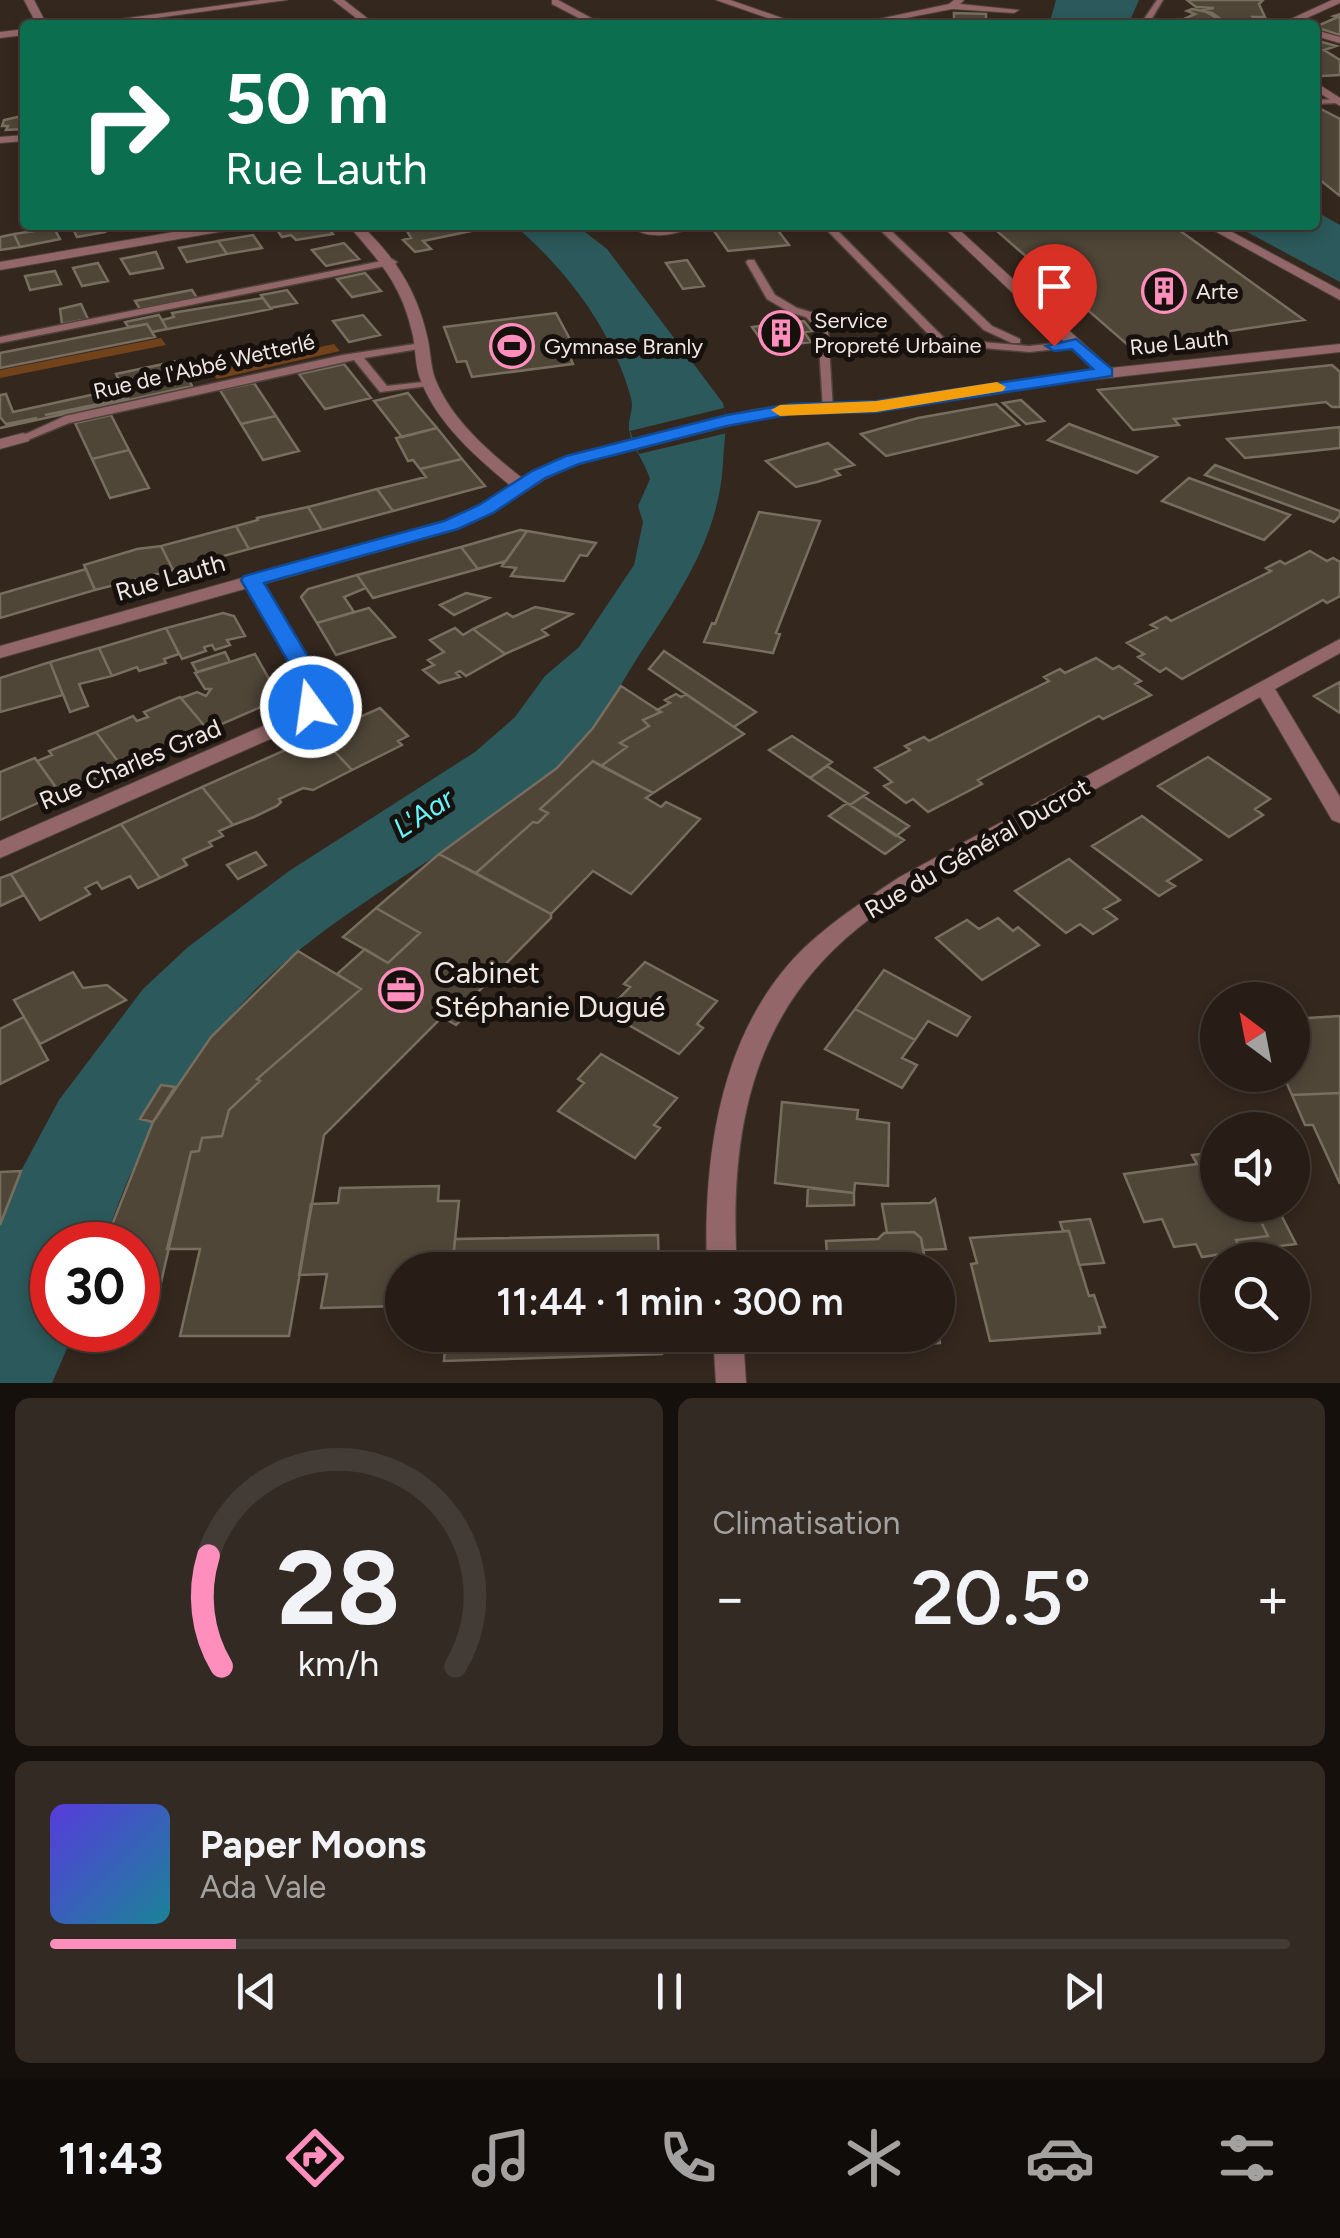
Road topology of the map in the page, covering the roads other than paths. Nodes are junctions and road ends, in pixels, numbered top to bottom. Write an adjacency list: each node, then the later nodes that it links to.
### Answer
1 (282, 0): 8 (street)
2 (338, 0): 9 (street)
3 (721, 0): 11 (street)
4 (1340, 0): 13 (street)
5 (557, 1): 10 (street)
6 (955, 3): 7 (street); 12 (street)
7 (1016, 5)
8 (122, 20)
9 (365, 20)
10 (590, 20)
11 (782, 20)
12 (878, 20)
13 (1297, 20)
14 (1320, 88): 15 (street)
15 (1339, 98)
16 (136, 230): 23 (street)
17 (207, 230): 23 (street)
18 (359, 230): 24 (street)
19 (832, 230): 31 (lane)
20 (885, 230): 31 (lane)
21 (952, 230): 29 (street)
22 (1219, 230): 27 (street)
23 (144, 241): 26 (street)
24 (392, 262): 28 (lane); 30 (street)
25 (751, 262): 36 (lane)
26 (0, 266)
27 (1340, 296)
28 (0, 340)
29 (1076, 344): 31 (lane); 34 (street)
30 (421, 346): 33 (lane, Rue de l'Abbé Wetterlé); 35 (street)
31 (1054, 346)
32 (1340, 348): 34 (street, Rue Lauth)
33 (358, 358): 35 (lane); 37 (lane, Rue de l'Abbé Wetterlé)
34 (1106, 372): 36 (street, Rue Lauth)
35 (428, 383): 39 (street)
36 (829, 408): 39 (street, Rue Lauth)
37 (24, 438): 38 (street, Rue de l'Abbé Wetterlé)
38 (0, 444)
39 (520, 485): 40 (street, Rue Lauth)
40 (252, 580): 42 (street, Rue Lauth); 45 (street, Rue Charles Grad)
41 (1340, 645): 43 (street, Rue du Général Ducrot)
42 (0, 652)
43 (1264, 687): 44 (street); 46 (street, Rue du Général Ducrot)
44 (1340, 816)
45 (0, 850)
46 (721, 1252)
47 (729, 1352): 48 (street)
48 (732, 1383)

